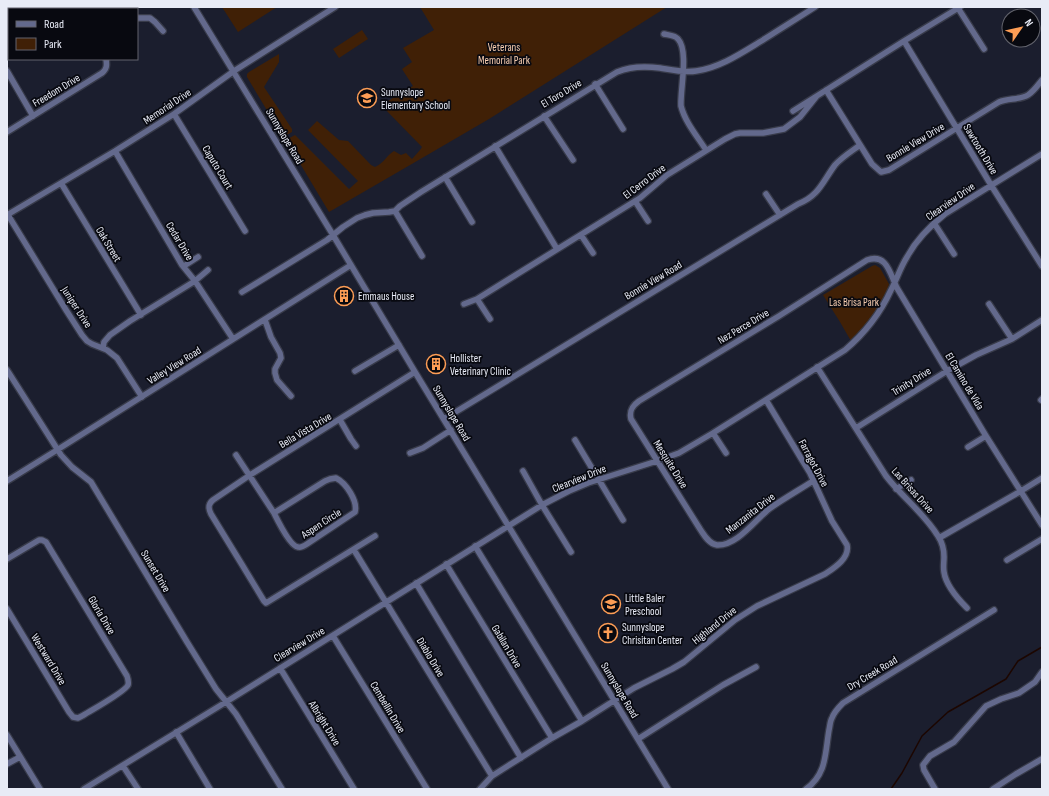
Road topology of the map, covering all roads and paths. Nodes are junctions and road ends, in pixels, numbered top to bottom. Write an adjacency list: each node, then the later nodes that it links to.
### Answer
1 (194, 7): 12 (street, Sunnyslope Road)
2 (335, 7): 12 (street, Memorial Drive)
3 (815, 7): 13 (street, El Toro Drive)
4 (959, 7): 8 (street, El Cerro Drive); 9 (street)
5 (138, 18): 6 (street)
6 (163, 31)
7 (664, 34): 13 (street)
8 (904, 41): 16 (street, El Cerro Drive); 22 (street, Sawtooth Drive)
9 (984, 49)
10 (106, 60): 20 (street, Freedom Drive)
11 (7, 71): 20 (street)
12 (234, 71): 19 (street, Memorial Drive); 44 (street, Sunnyslope Road)
13 (683, 72): 15 (street, El Toro Drive); 27 (street)
14 (1042, 80): 22 (street, Bonnie View Drive)
15 (595, 84): 21 (street, El Toro Drive); 23 (street)
16 (826, 90): 17 (street, El Cerro Drive); 25 (street, Bonnie View Drive)
17 (816, 97): 18 (street, El Cerro Drive); 27 (street, El Cerro Drive)
18 (793, 111)
19 (174, 114): 28 (street, Memorial Drive); 42 (street, Caputo Court)
20 (33, 116): 24 (street, Freedom Drive)
21 (544, 116): 26 (street, El Toro Drive); 30 (street)
22 (957, 128): 25 (street, Bonnie View Drive); 33 (street, Sawtooth Drive)
23 (623, 129)
24 (7, 132)
25 (860, 145): 38 (street, Bonnie View Road)
26 (494, 146): 31 (street, El Toro Drive); 45 (street)
27 (706, 150): 35 (street, El Cerro Drive)
28 (115, 151): 32 (street, Memorial Drive); 52 (street, Cedar Drive)
29 (1042, 154): 33 (street, Clearview Drive)
30 (573, 160)
31 (445, 177): 36 (street, El Toro Drive); 40 (street)
32 (61, 183): 37 (street, Memorial Drive); 61 (street, Oak Street)
33 (991, 185): 41 (street, Clearview Drive); 53 (street, Sawtooth Drive)
34 (766, 194): 38 (street)
35 (635, 201): 39 (street); 43 (street, El Cerro Drive)
36 (395, 210): 44 (street, El Toro Drive); 48 (street)
37 (8, 215): 68 (street, Juniper Drive)
38 (780, 215): 78 (street, Bonnie View Road)
39 (648, 221)
40 (472, 222)
41 (934, 223): 47 (street); 56 (street, Clearview Drive)
42 (245, 231)
43 (581, 235): 45 (street, El Cerro Drive); 46 (street)
44 (332, 236): 51 (street, Sunnyslope Road); 57 (street, El Toro Drive)
45 (557, 249): 58 (street, El Cerro Drive)
46 (593, 254)
47 (954, 254)
48 (422, 256)
49 (198, 257): 52 (street)
50 (866, 261): 56 (street, El Camino de Vida); 77 (street, Nez Perce Drive)
51 (351, 265): 63 (street, Valley View Road); 67 (street, Sunnyslope Road)
52 (184, 266): 55 (street, Cedar Drive)
53 (1042, 266)
54 (208, 270): 55 (street)
55 (195, 281): 61 (street); 65 (street, Cedar Drive)
56 (894, 283): 69 (street, Clearview Drive); 72 (street, El Camino de Vida)
57 (242, 292)
58 (477, 299): 59 (street, El Cerro Drive); 62 (street)
59 (464, 304)
60 (989, 304): 66 (street)
61 (141, 315): 68 (street)
62 (490, 319)
63 (265, 320): 65 (street, Valley View Road); 74 (street)
64 (1042, 320): 66 (street, Trinity Drive)
65 (233, 339): 75 (street, Valley View Road)
66 (1012, 339): 72 (street, Trinity Drive)
67 (399, 345): 71 (street); 73 (street, Sunnyslope Road)
68 (103, 348): 75 (street, Juniper Drive)
69 (817, 367): 76 (street, Clearview Drive); 80 (street, Las Brisas Drive)
70 (7, 370): 87 (street, Sunset Drive)
71 (354, 371)
72 (947, 371): 80 (street, Trinity Drive); 83 (street, El Camino de Vida)
73 (416, 372): 78 (street, Sunnyslope Road); 79 (street, Bella Vista Drive)
74 (291, 396)
75 (142, 397): 87 (street, Valley View Road)
76 (766, 400): 82 (street, Clearview Drive); 98 (street, Farragot Drive)
77 (631, 408): 91 (street, Mesquite Drive)
78 (444, 419): 81 (street, Sunnyslope Road)
79 (340, 420): 85 (street); 93 (street, Bella Vista Drive)
80 (856, 428): 99 (street, Las Brisas Drive)
81 (451, 430): 88 (street); 104 (street, Sunnyslope Road)
82 (713, 433): 89 (street); 91 (street, Clearview Drive)
83 (986, 436): 86 (street); 100 (street, El Camino de Vida)
84 (575, 440): 95 (street)
85 (356, 446)
86 (968, 447)
87 (57, 450): 97 (street, Valley View Road); 127 (street, Sunset Drive)
88 (410, 453)
89 (726, 453)
90 (236, 455): 93 (street, Aspen Circle)
91 (657, 461): 95 (street, Clearview Drive); 106 (street, Mesquite Drive)
92 (523, 471): 101 (street)
93 (250, 475): 102 (street, Aspen Circle); 112 (street, Bella Vista Drive)
94 (1042, 478): 100 (street)
95 (599, 480): 101 (street, Clearview Drive); 103 (street)
96 (910, 480): 99 (street)
97 (7, 481)
98 (813, 481): 106 (street, Manzanita Drive); 108 (street, Farragot Drive)
99 (896, 489): 109 (street, Las Brisas Drive)
100 (1021, 491): 105 (street, El Camino de Vida); 109 (street)
101 (542, 505): 104 (street, Clearview Drive); 113 (street)
102 (274, 513): 102 (street, Aspen Circle)
103 (624, 520)
104 (508, 525): 111 (street, Clearview Drive); 126 (street, Sunnyslope Road)
105 (1042, 525)
106 (700, 529)
107 (375, 536): 112 (street)
108 (842, 537): 126 (street, Highland Drive)
109 (939, 538): 119 (street, Las Brisas Drive)
110 (1042, 539): 115 (street)
111 (475, 546): 116 (street, Clearview Drive); 129 (street)
112 (354, 550): 118 (street, Diablo Drive)
113 (571, 552)
114 (7, 559): 128 (street, Gloria Drive)
115 (1007, 560)
116 (446, 564): 117 (street, Clearview Drive); 132 (street, Gabilan Drive)
117 (416, 583): 118 (street, Clearview Drive); 135 (street)
118 (386, 602): 122 (street, Clearview Drive); 139 (street, Diablo Drive)
119 (967, 608)
120 (7, 609): 128 (street, Westward Drive)
121 (994, 610): 149 (street, Dry Creek Road)
122 (333, 636): 124 (street, Clearview Drive); 146 (street, Cembellin Drive)
123 (756, 667): 133 (street)
124 (280, 668): 127 (street, Clearview Drive); 145 (street, Albright Drive)
125 (1042, 672): 150 (street)
126 (614, 700): 129 (street, Highland Drive); 133 (street, Sunnyslope Road)
127 (226, 702): 130 (street, Clearview Drive); 144 (street, Sunset Drive)
128 (76, 718)
129 (582, 721): 132 (street, Highland Drive)
130 (176, 732): 138 (street, Clearview Drive); 143 (street)
131 (7, 735): 134 (street)
132 (552, 738): 135 (street, Highland Drive)
133 (638, 739): 148 (street, Sunnyslope Road)
134 (20, 757): 137 (street); 140 (street)
135 (521, 758): 139 (street, Highland Drive)
136 (1042, 759): 151 (street)
137 (7, 764)
138 (123, 766): 141 (street, Clearview Drive); 142 (street)
139 (492, 776): 147 (street, Highland Drive)
140 (40, 789)
141 (84, 789)
142 (138, 789)
143 (210, 789)
144 (282, 789)
145 (354, 789)
146 (427, 789)
147 (480, 789)
148 (668, 789)
149 (806, 789)
150 (935, 789)
151 (993, 789)

